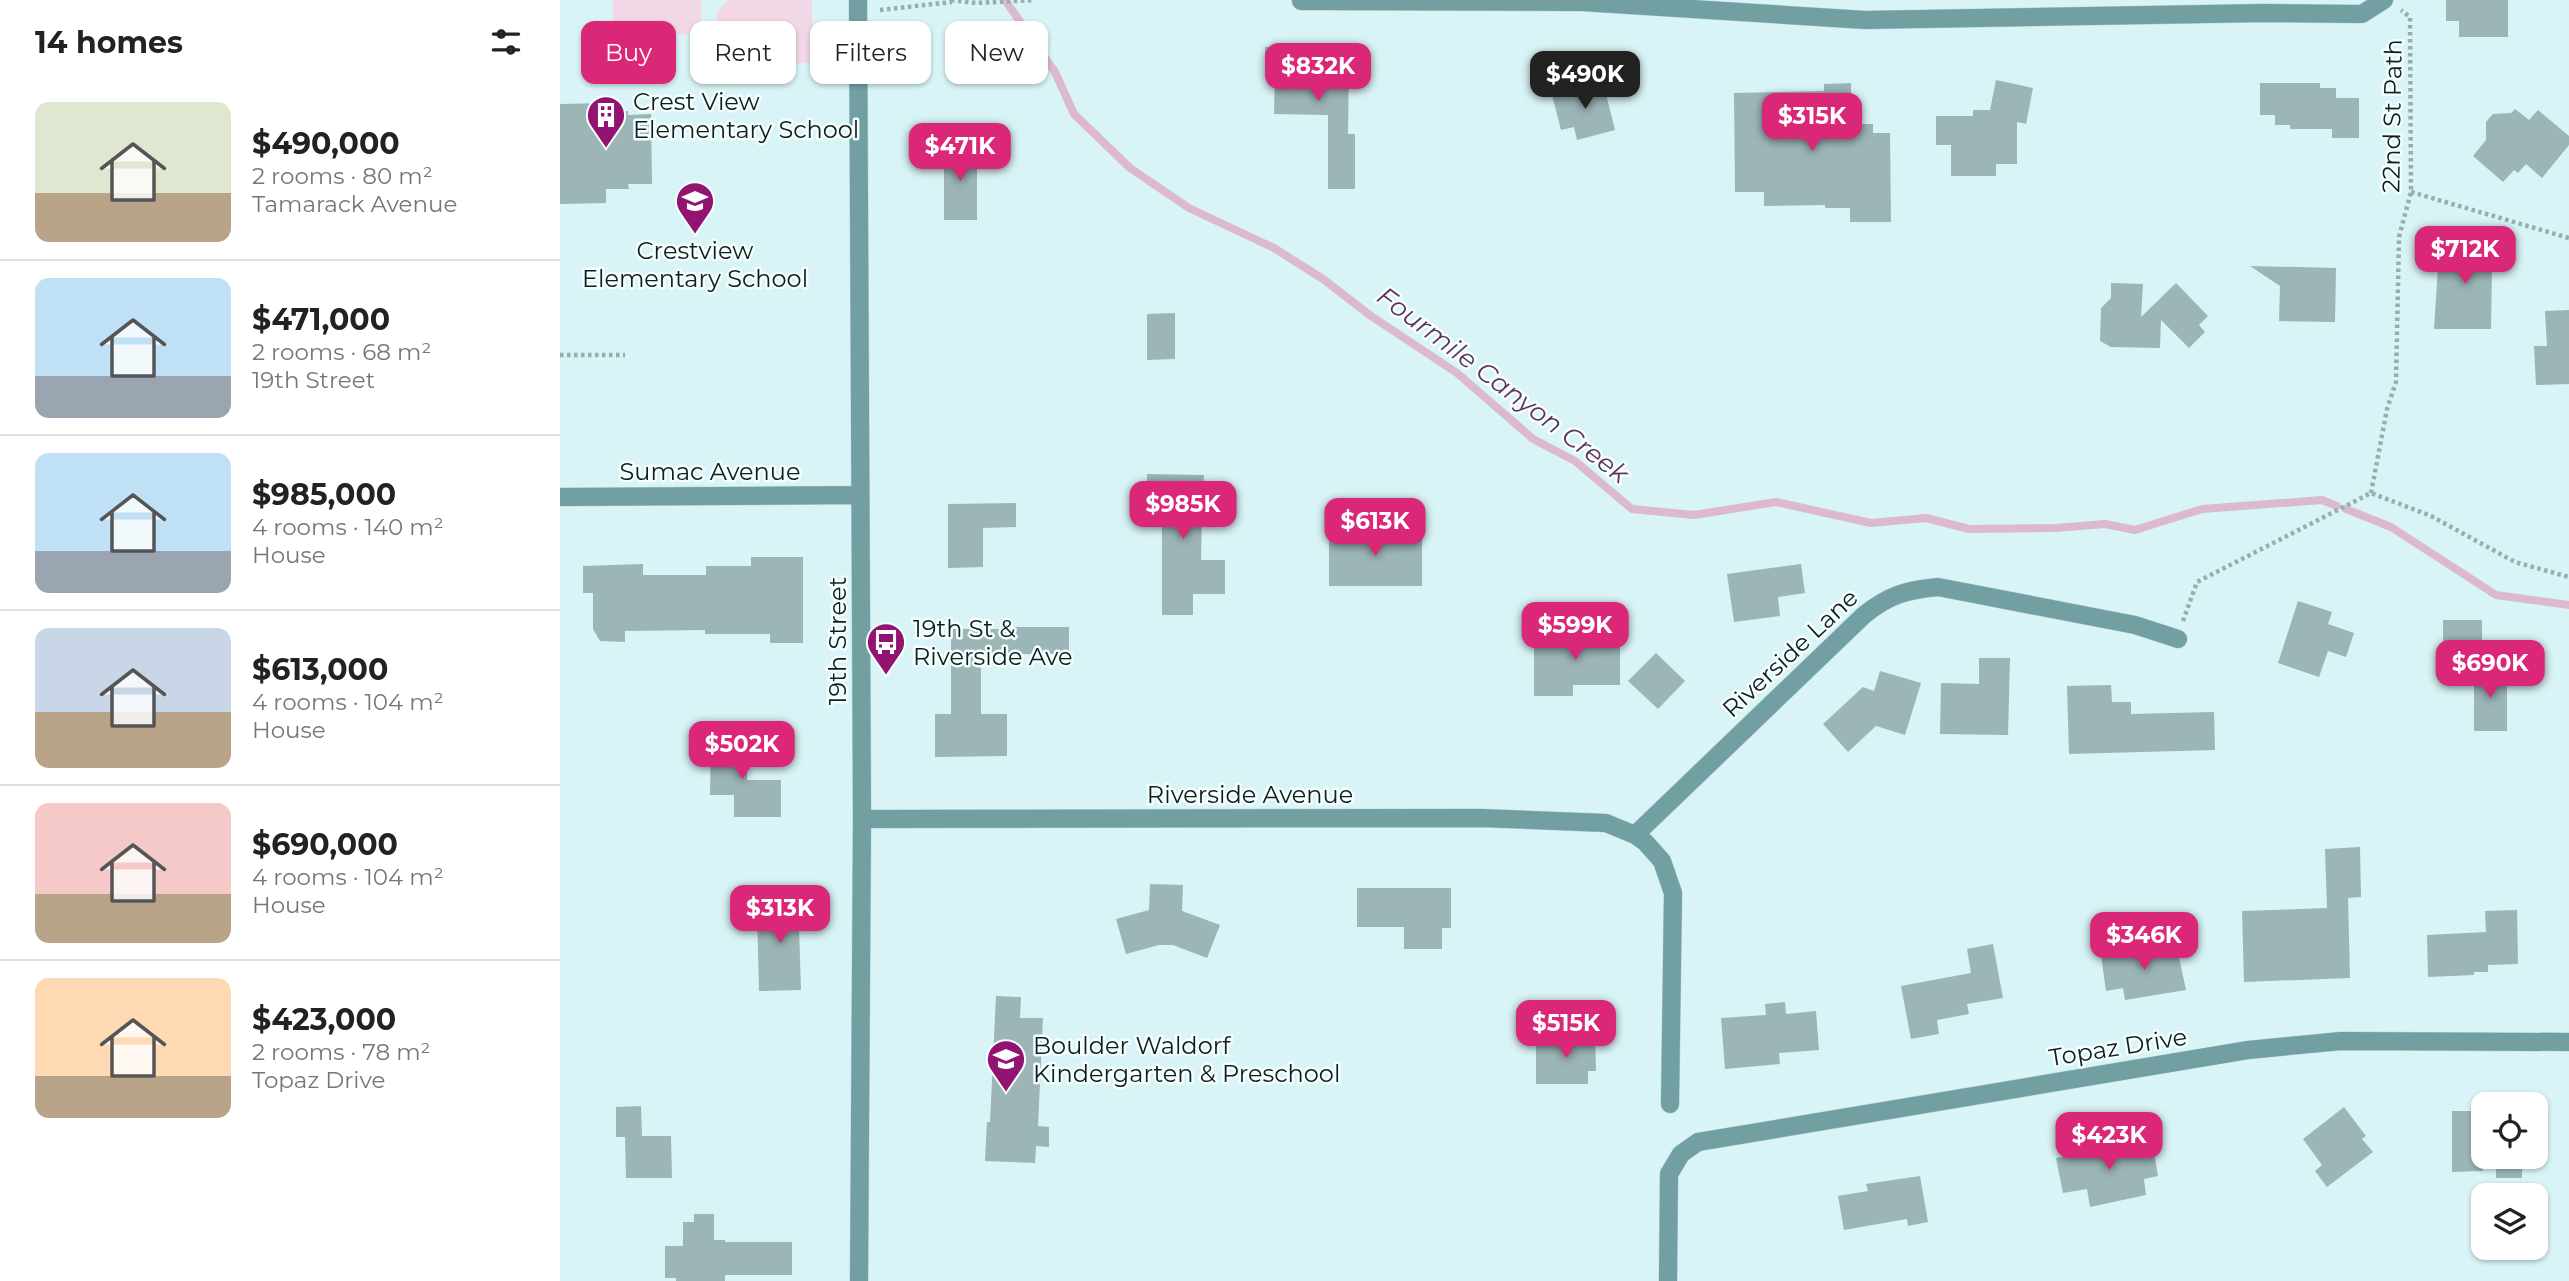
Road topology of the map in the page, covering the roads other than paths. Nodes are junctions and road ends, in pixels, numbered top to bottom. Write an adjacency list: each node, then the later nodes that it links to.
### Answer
1 (858, 0): 4 (street, 19th Street)
2 (1301, 1): 3 (street)
3 (2389, 3)
4 (860, 495): 5 (street, Sumac Avenue); 7 (street, 19th Street)
5 (560, 496)
6 (2178, 639): 8 (street, Riverside Lane)
7 (862, 819): 8 (street, Riverside Avenue); 11 (street, 19th Street)
8 (1635, 835): 10 (street)
9 (2569, 1042): 12 (street, Topaz Drive)
10 (1670, 1104)
11 (859, 1281)
12 (1668, 1281)

